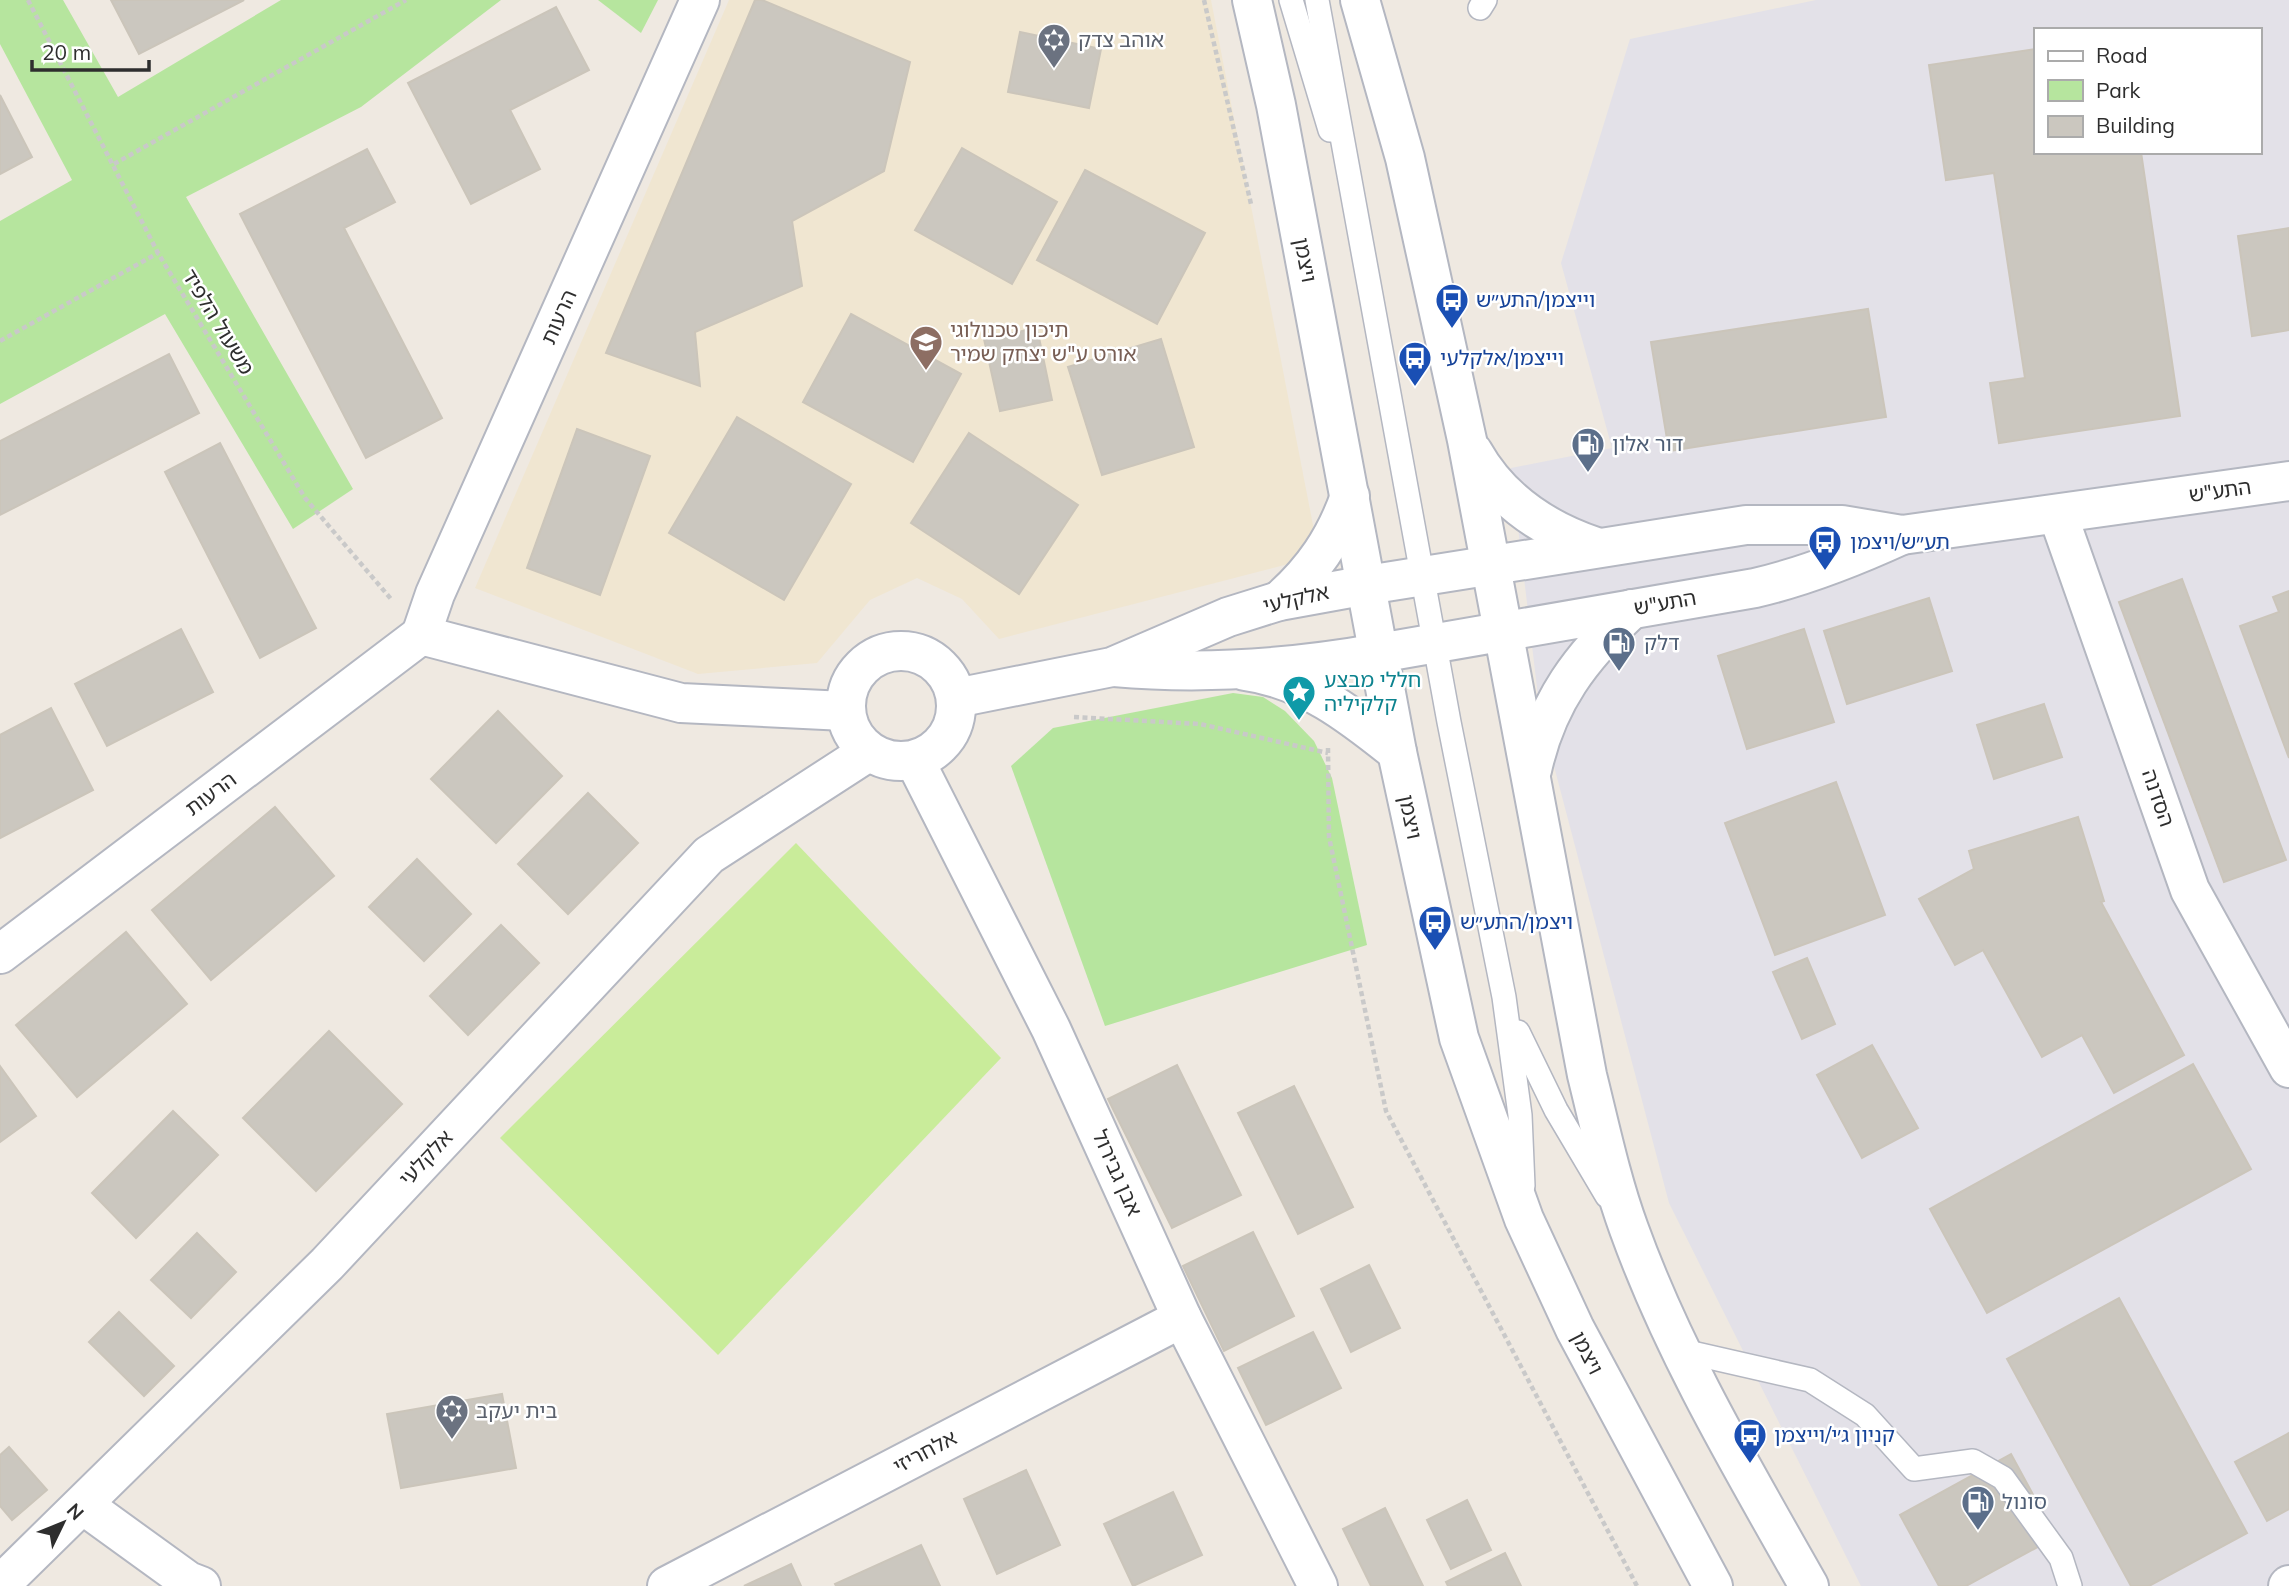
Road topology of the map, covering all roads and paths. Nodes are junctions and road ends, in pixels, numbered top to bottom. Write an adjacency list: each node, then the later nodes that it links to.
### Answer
1 (28, 0): 8 (path, משעול הלפיד)
2 (406, 0): 8 (path)
3 (701, 0): 24 (street, הרעות)
4 (1252, 0): 14 (street, ויצמן)
5 (1291, 0): 10 (lane)
6 (1317, 0): 10 (lane)
7 (1360, 0): 12 (street)
8 (114, 164): 9 (path, משעול הלפיד)
9 (158, 253): 11 (path); 24 (path, משעול הלפיד)
10 (1367, 268): 19 (lane)
11 (0, 341)
12 (1467, 440): 17 (street); 18 (street)
13 (2289, 481): 15 (street, התע"ש)
14 (1350, 496): 20 (street, ויצמן); 21 (street)
15 (2058, 515): 16 (street, התע"ש); 39 (street, הסדנה)
16 (1902, 535): 17 (street, התע"ש); 22 (street, התע"ש)
17 (1596, 547): 18 (street, התע"ש)
18 (1489, 564): 19 (street, אלקלעי); 23 (street)
19 (1422, 575): 20 (street, אלקלעי); 25 (lane)
20 (1367, 585): 21 (street, אלקלעי); 26 (street, ויצמן)
21 (1279, 601): 27 (street, אלקלעי)
22 (1632, 609): 23 (street, התע"ש); 36 (street)
23 (1503, 632): 25 (street, התע"ש); 36 (street)
24 (421, 635): 30 (street); 37 (street, הרעות)
25 (1435, 644): 26 (street, התע"ש); 38 (lane)
26 (1379, 653): 28 (street, אלקלעי); 33 (street, ויצמן)
27 (1112, 667): 28 (street, אלקלעי); 29 (street, אלקלעי)
28 (1245, 671): 33 (street)
29 (956, 698): 30 (street); 35 (street)
30 (845, 711): 32 (street)
31 (1068, 717): 34 (path)
32 (868, 752): 35 (street); 44 (street, אלקלעי)
33 (1397, 752): 40 (street, ויצמן)
34 (1328, 753)
35 (915, 761): 42 (street, אבן גבירול)
36 (1530, 779): 41 (street)
37 (0, 954)
38 (1504, 997): 40 (lane); 41 (lane)
39 (2289, 1068)
40 (1524, 1219): 49 (street, ויצמן)
41 (1629, 1229): 43 (street)
42 (1182, 1318): 47 (street, אלחריזי); 48 (street, אבן גבירול)
43 (1683, 1351): 50 (street); 51 (lane)
44 (83, 1505): 45 (street, אלקלעי); 46 (street)
45 (0, 1585)
46 (201, 1586)
47 (667, 1586)
48 (1318, 1586)
49 (1713, 1586)
50 (1809, 1586)
51 (2070, 1586)

